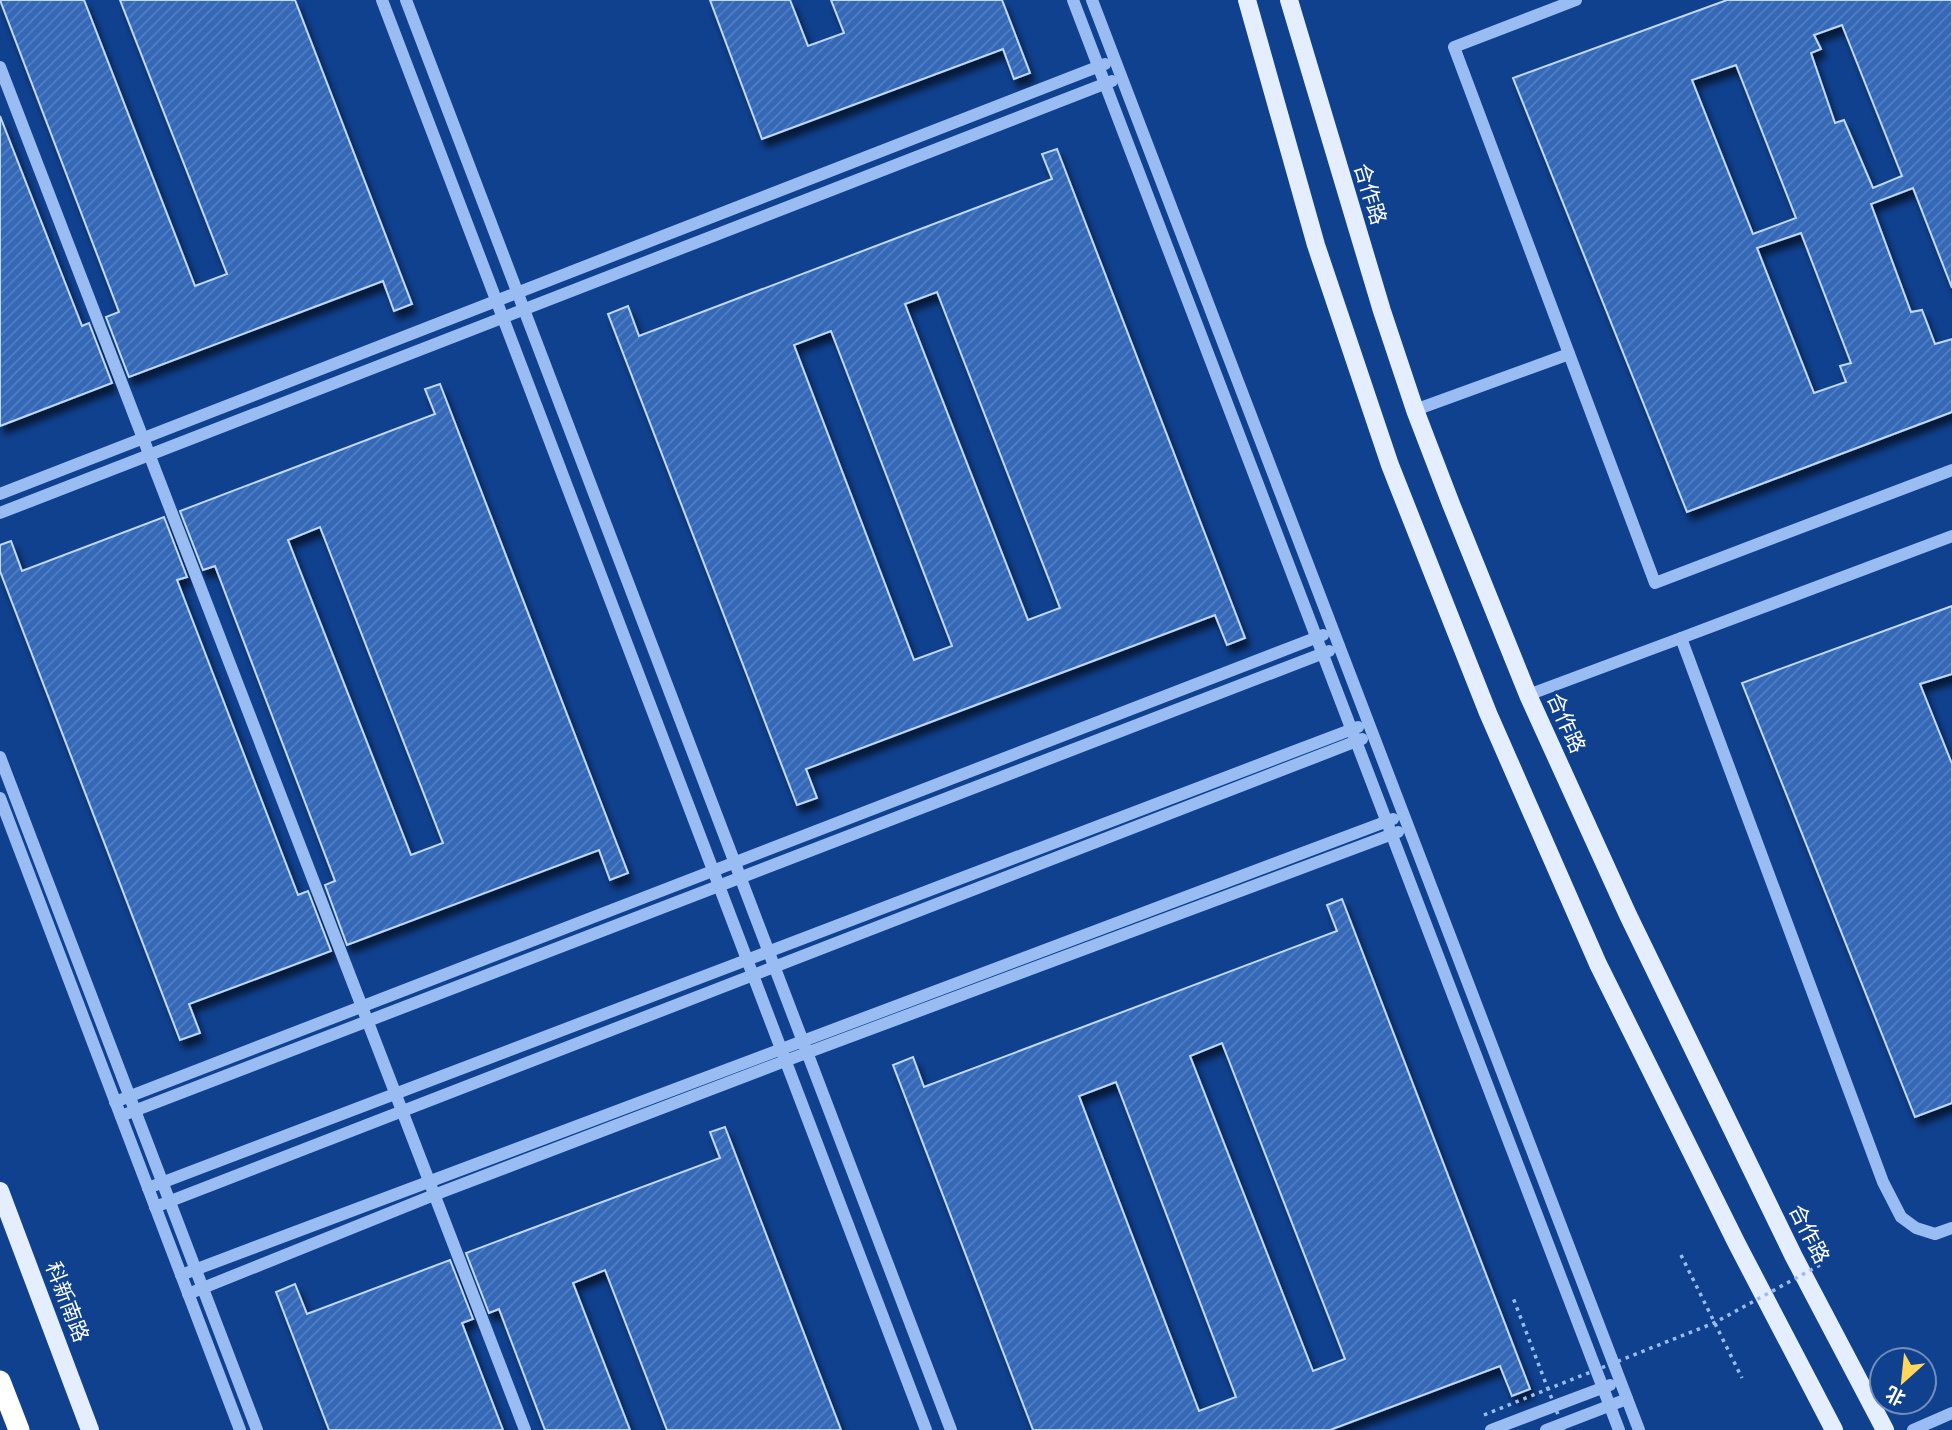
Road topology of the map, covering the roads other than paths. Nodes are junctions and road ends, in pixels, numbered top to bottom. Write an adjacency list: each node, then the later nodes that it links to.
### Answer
1 (382, 0): 14 (street)
2 (406, 0): 13 (street)
3 (1073, 0): 10 (street)
4 (1092, 0): 8 (street)
5 (1247, 0): 85 (main road)
6 (1290, 0): 18 (main road, 合作路)
7 (1576, 0): 17 (street)
8 (1115, 60): 10 (street); 11 (street)
9 (0, 67): 19 (street)
10 (1098, 67): 12 (street); 13 (street)
11 (1122, 78): 12 (street); 25 (street)
12 (1105, 84): 15 (street); 26 (street)
13 (517, 293): 14 (street); 15 (street)
14 (496, 301): 16 (street); 19 (street)
15 (524, 310): 16 (street); 38 (street)
16 (503, 318): 20 (street); 39 (street)
17 (1569, 354): 18 (street); 21 (street)
18 (1415, 410): 30 (main road, 合作路)
19 (143, 439): 20 (street); 22 (street)
20 (150, 455): 23 (street); 46 (street)
21 (1952, 470)
22 (0, 494)
23 (0, 513)
24 (1952, 536): 27 (street)
25 (1333, 631): 26 (street); 28 (street)
26 (1316, 637): 29 (street); 38 (street)
27 (1681, 638): 30 (street); 63 (street)
28 (1339, 647): 29 (street); 31 (street)
29 (1322, 653): 32 (street); 40 (street)
30 (1528, 695): 86 (main road, 合作路)
31 (1371, 729): 32 (street); 35 (street)
32 (1354, 736): 36 (street); 42 (street); 44 (street)
33 (0, 757): 51 (street)
34 (0, 799): 52 (street)
35 (1403, 815): 36 (street); 37 (street)
36 (1389, 828): 37 (street); 48 (street); 70 (street)
37 (1409, 828): 69 (street)
38 (735, 862): 39 (street); 40 (street)
39 (713, 871): 41 (street); 46 (street)
40 (741, 877): 41 (street); 42 (street)
41 (719, 886): 43 (street); 47 (street)
42 (769, 951): 43 (street); 44 (street)
43 (747, 960): 45 (street); 50 (street)
44 (775, 967): 45 (street); 48 (street)
45 (753, 975): 49 (street); 54 (street)
46 (362, 1007): 47 (street); 51 (street)
47 (367, 1021): 50 (street); 53 (street)
48 (805, 1047): 49 (street); 80 (street)
49 (783, 1055): 57 (street); 60 (street); 79 (street)
50 (395, 1094): 54 (street); 56 (street)
51 (130, 1097): 52 (street); 53 (street)
52 (116, 1102): 55 (street)
53 (135, 1110): 55 (street); 56 (street)
54 (402, 1111): 57 (street); 61 (street)
55 (121, 1116): 58 (street)
56 (163, 1182): 58 (street); 61 (street)
57 (429, 1182): 60 (street); 64 (street)
58 (148, 1188): 62 (street)
59 (0, 1191): 75 (main road, 科新南路)
60 (434, 1195): 66 (street); 78 (street)
61 (170, 1201): 62 (street); 64 (street)
62 (155, 1207): 65 (street)
63 (1952, 1228)
64 (196, 1269): 65 (street); 66 (street)
65 (181, 1275): 67 (street)
66 (204, 1289): 67 (street); 77 (street)
67 (188, 1294): 76 (street)
68 (0, 1381): 74 (highway)
69 (1620, 1381): 70 (street); 71 (street)
70 (1602, 1388): 72 (street); 81 (street)
71 (1627, 1399): 72 (street); 84 (street)
72 (1610, 1406): 82 (street); 83 (street)
73 (1952, 1413): 87 (street)
74 (19, 1430)
75 (90, 1430)
76 (240, 1430)
77 (257, 1430)
78 (525, 1430)
79 (926, 1430)
80 (951, 1430)
81 (1491, 1430)
82 (1546, 1430)
83 (1619, 1430)
84 (1639, 1430)
85 (1834, 1430)
86 (1885, 1430)
87 (1913, 1430)

